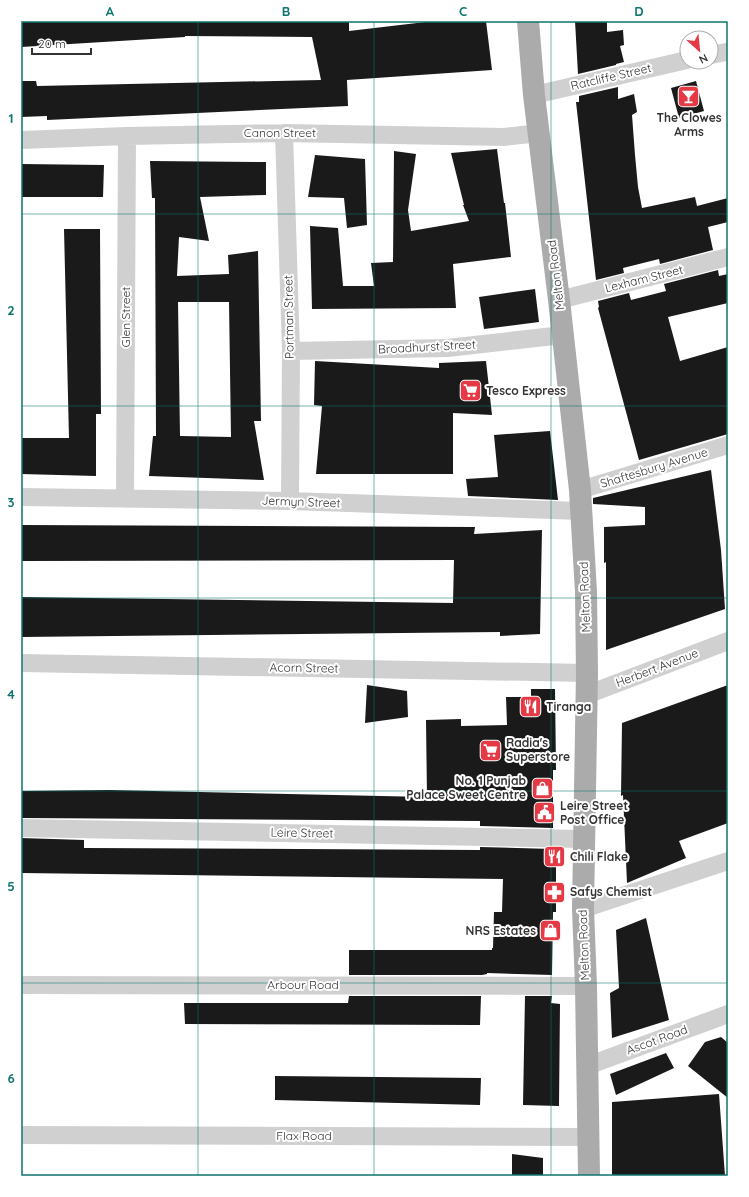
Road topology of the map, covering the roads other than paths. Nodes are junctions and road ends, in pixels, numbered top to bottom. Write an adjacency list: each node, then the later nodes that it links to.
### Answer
1 (528, 21): 3 (main road, Melton Road)
2 (679, 62): 3 (street, Ratcliffe Street)
3 (534, 95): 5 (main road, Melton Road)
4 (284, 132): 5 (street, Canon Street); 6 (street, Canon Street); 11 (street, Portman Street)
5 (539, 133): 9 (main road, Melton Road)
6 (127, 136): 7 (street, Canon Street); 14 (street, Glen Street)
7 (21, 140)
8 (728, 257): 9 (street, Lexham Street)
9 (559, 300): 10 (main road, Melton Road)
10 (563, 335): 11 (street, Broadhurst Street); 16 (main road, Melton Road)
11 (290, 351): 15 (street, Portman Street)
12 (728, 445): 16 (street, Shaftesbury Avenue)
13 (21, 497): 14 (street, Jermyn Street)
14 (125, 499): 15 (street, Jermyn Street)
15 (290, 501): 16 (street, Jermyn Street)
16 (580, 501): 19 (main road, Melton Road)
17 (728, 641): 20 (street, Herbert Avenue)
18 (21, 663): 19 (street, Acorn Street)
19 (587, 673): 20 (main road, Melton Road)
20 (586, 695): 22 (main road, Melton Road)
21 (21, 828): 22 (street, Leire Street)
22 (584, 839): 24 (main road, Melton Road)
23 (728, 861): 24 (street)
24 (583, 909): 26 (main road, Melton Road)
25 (21, 985): 26 (street, Arbour Road)
26 (586, 986): 28 (main road, Melton Road)
27 (728, 1014): 28 (street, Ascot Road)
28 (587, 1066): 30 (main road, Melton Road)
29 (21, 1135): 30 (street, Flax Road)
30 (588, 1137): 31 (main road, Melton Road)
31 (589, 1176)

